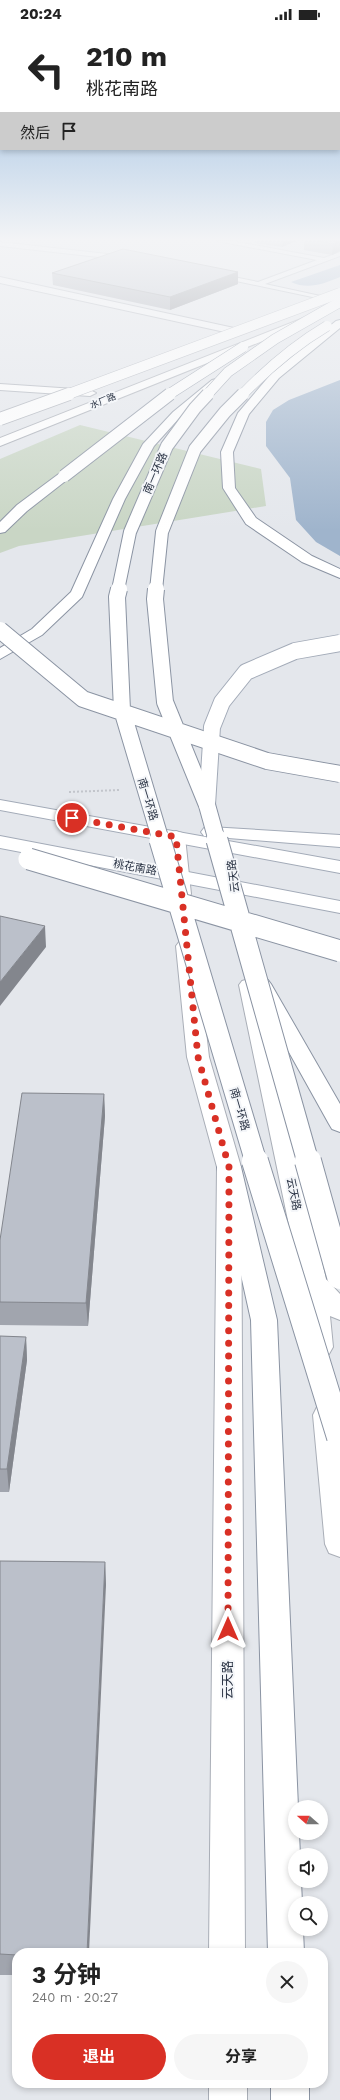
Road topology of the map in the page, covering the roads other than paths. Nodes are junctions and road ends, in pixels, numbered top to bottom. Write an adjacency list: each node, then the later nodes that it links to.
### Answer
1 (216, 338): 12 (main road, bridge)
2 (245, 338): 10 (main road, 水厂路)
3 (256, 338): 11 (main road, 水厂路)
4 (262, 338): 15 (main road, bridge)
5 (277, 338): 8 (main road, 南一环路, bridge)
6 (305, 338): 22 (main road, bridge)
7 (322, 338): 16 (main road)
8 (228, 372): 19 (main road, bridge); 40 (main road, 南一环路, bridge)
9 (0, 387): 10 (main road)
10 (94, 393): 11 (main road); 13 (main road, 水厂路)
11 (119, 395): 14 (main road, 水厂路)
12 (0, 419)
13 (0, 429)
14 (0, 442)
15 (0, 530)
16 (340, 574)
17 (0, 630): 20 (main road, bridge)
18 (340, 643): 22 (main road, bridge)
19 (0, 654)
20 (340, 774)
21 (0, 805): 23 (main road)
22 (206, 805): 34 (main road, bridge)
23 (115, 825): 24 (main road); 25 (main road)
24 (176, 837): 27 (main road); 30 (main road, 云天路)
25 (340, 841)
26 (0, 842): 30 (main road, 桃花南路)
27 (230, 848): 29 (main road); 31 (main road, 云天路)
28 (0, 852): 33 (main road, bridge)
29 (340, 867)
30 (179, 875): 31 (main road, 桃花南路); 36 (main road, 云天路)
31 (234, 886): 32 (main road, 桃花南路); 38 (main road, 云天路)
32 (340, 907)
33 (340, 951)
34 (253, 971): 35 (main road, bridge); 37 (main road, bridge)
35 (340, 1124)
36 (229, 1167): 42 (main road, 云天路); 43 (main road)
37 (340, 1276)
38 (314, 1283): 39 (main road); 41 (main road, 云天路)
39 (340, 1310)
40 (340, 1437)
41 (340, 1544)
42 (227, 1948)
43 (286, 1948)
44 (228, 2088): 46 (main road)
45 (290, 2088): 47 (main road)
46 (228, 2100)
47 (290, 2100)

